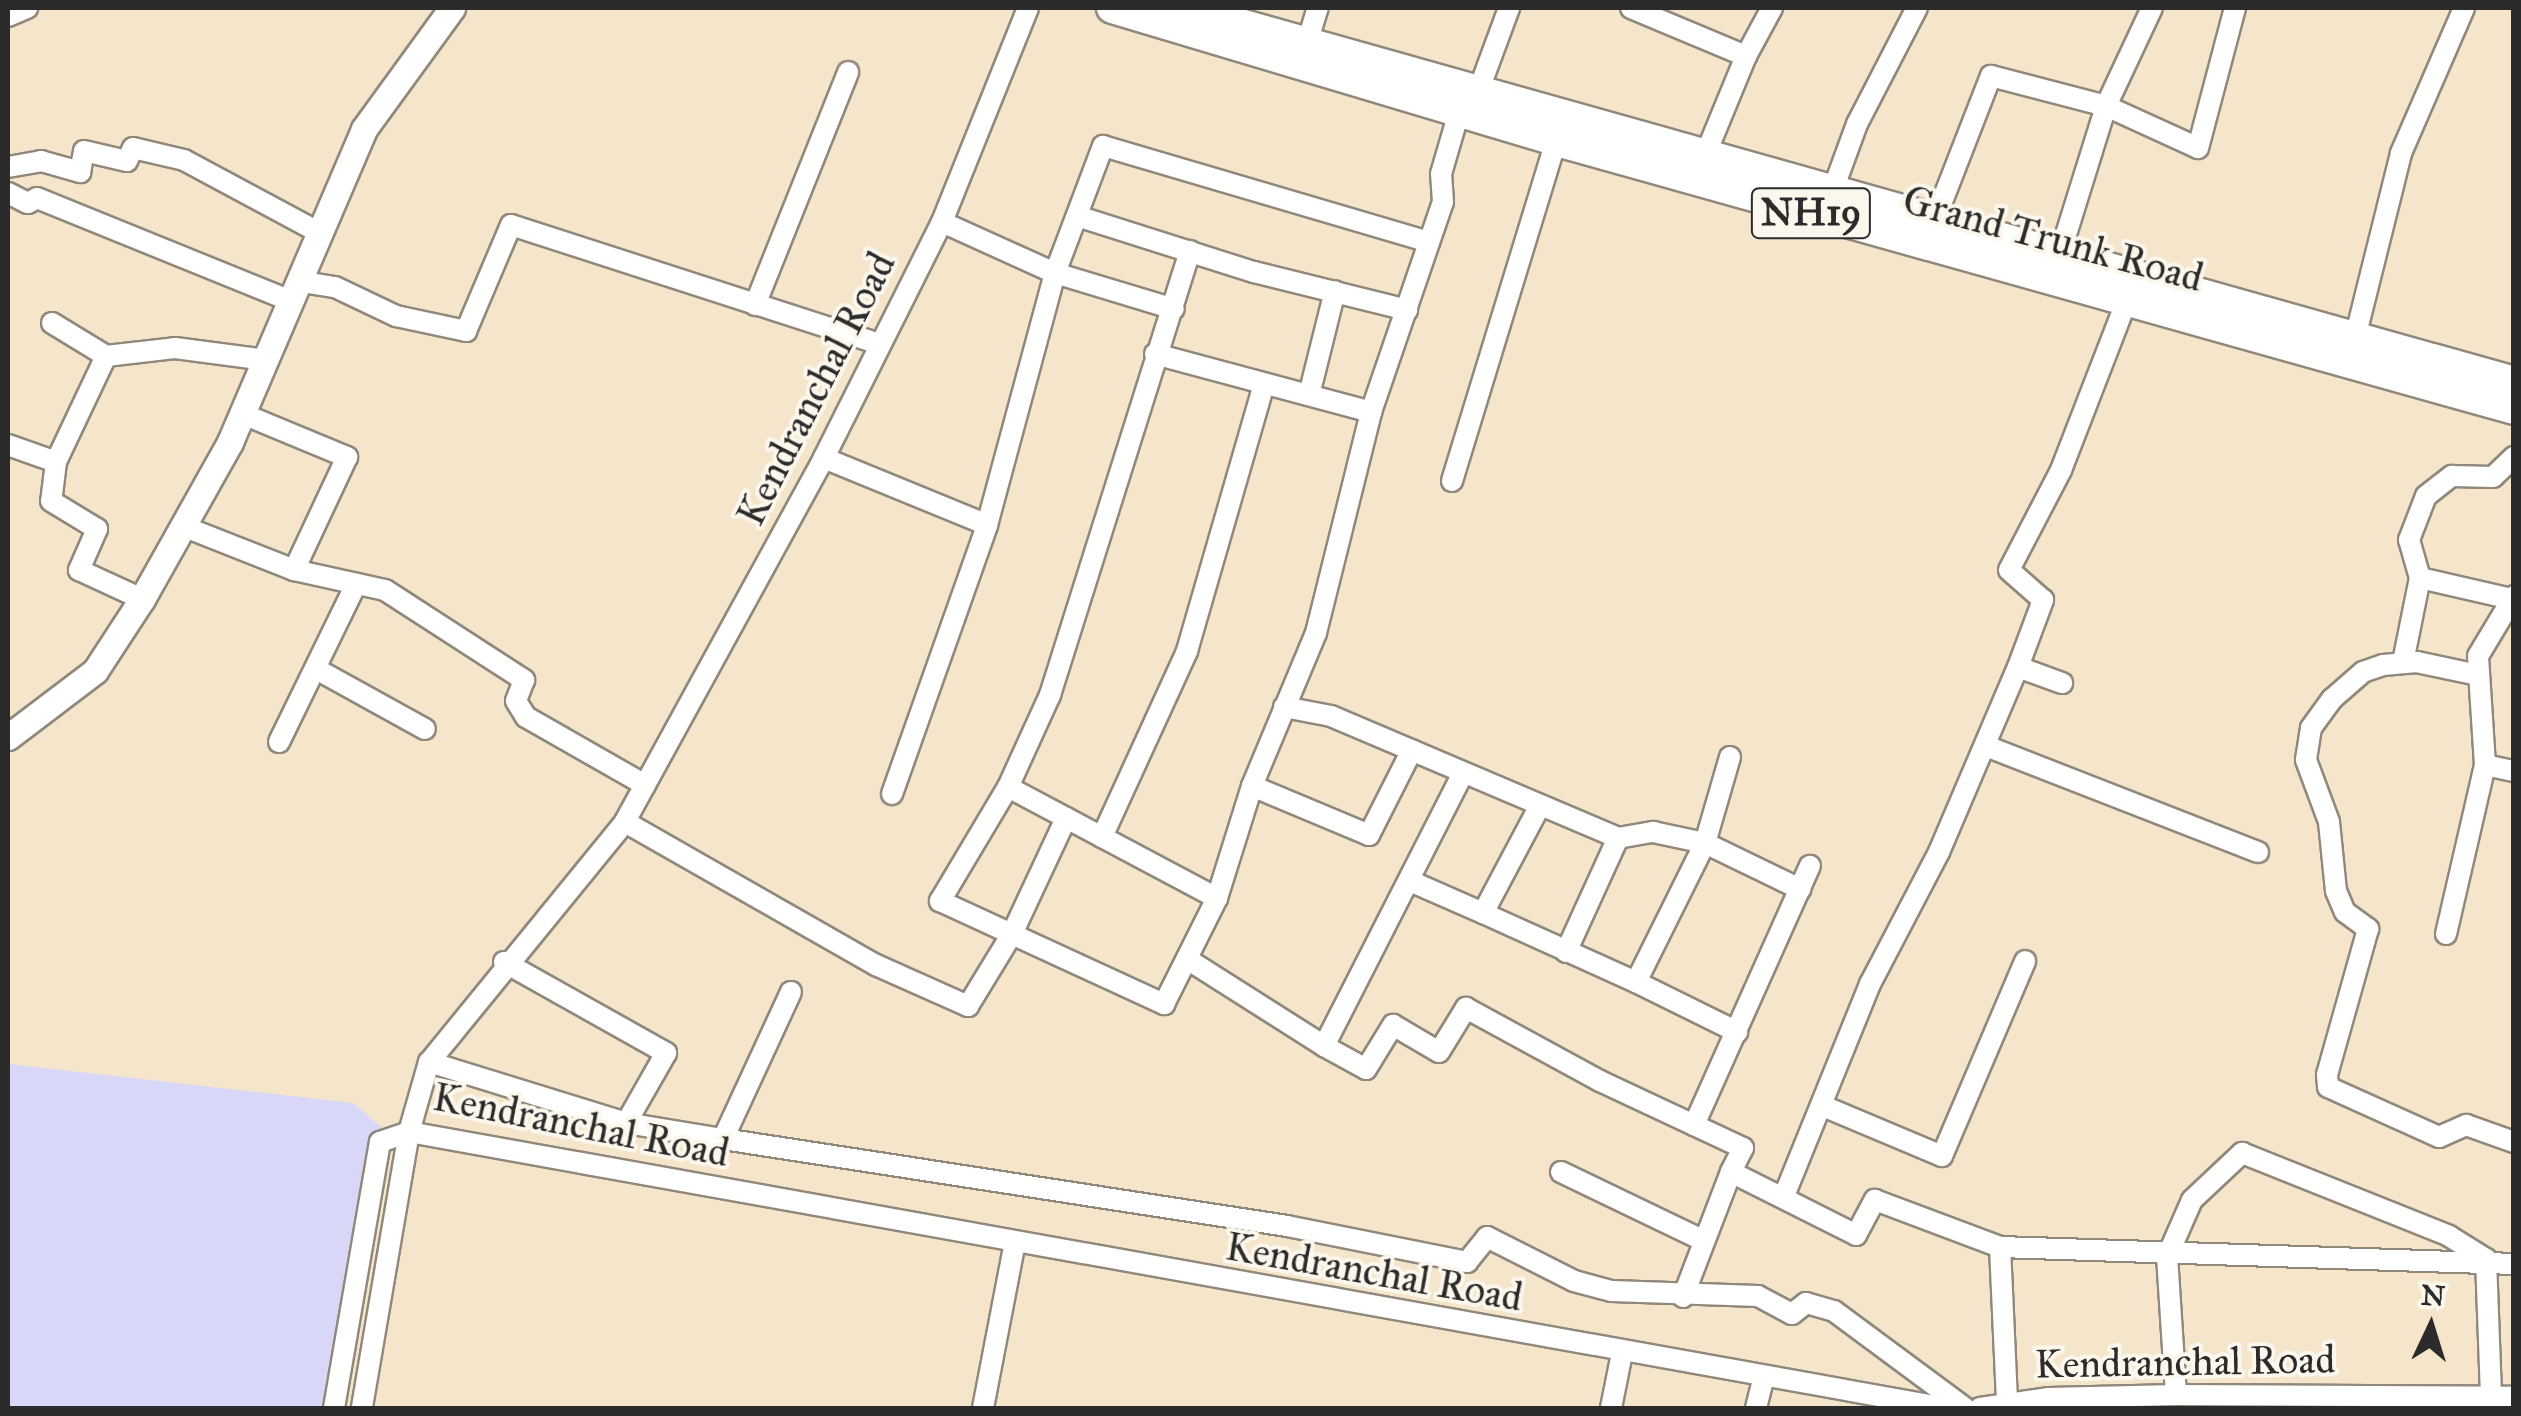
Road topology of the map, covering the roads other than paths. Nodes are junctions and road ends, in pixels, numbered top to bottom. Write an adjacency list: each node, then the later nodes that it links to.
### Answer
1 (28, 8): 14 (street)
2 (452, 8): 28 (main road)
3 (1028, 8): 26 (street, Kendranchal Road)
4 (1112, 8): 18 (highway, Grand Trunk Road / NH19)
5 (1183, 8): 15 (highway, Grand Trunk Road / NH19)
6 (1318, 8): 15 (street)
7 (1509, 8): 18 (street)
8 (1631, 8): 16 (street)
9 (1772, 8): 16 (street)
10 (1917, 8): 24 (street)
11 (2152, 8): 19 (street)
12 (2234, 8): 19 (street)
13 (2464, 8): 40 (street)
14 (8, 16)
15 (1307, 44): 18 (highway, Grand Trunk Road / NH19)
16 (1746, 56): 21 (street)
17 (848, 72): 36 (street)
18 (1468, 102): 20 (highway, Grand Trunk Road / NH19); 21 (highway, Grand Trunk Road / NH19); 29 (street)
19 (2106, 106): 27 (street); 31 (street)
20 (1556, 141): 35 (highway, Grand Trunk Road / NH19); 55 (street)
21 (1704, 158): 24 (highway, Grand Trunk Road / NH19)
22 (8, 167): 28 (street)
23 (8, 193): 34 (street)
24 (1831, 195): 27 (highway, Grand Trunk Road / NH19)
25 (1077, 216): 29 (street); 30 (street); 32 (street)
26 (942, 222): 32 (street); 41 (street, Kendranchal Road)
27 (1934, 222): 31 (highway, Grand Trunk Road / NH19)
28 (322, 234): 34 (main road)
29 (1429, 242): 38 (street)
30 (1190, 251): 33 (street); 37 (street)
31 (2059, 257): 40 (highway, Grand Trunk Road / NH19)
32 (1055, 273): 37 (street); 56 (street)
33 (1336, 291): 38 (street); 47 (street)
34 (298, 292): 36 (street); 44 (main road)
35 (2128, 300): 48 (highway, Grand Trunk Road / NH19); 64 (street)
36 (755, 305): 41 (street)
37 (1174, 308): 42 (street)
38 (1407, 310): 49 (street)
39 (52, 323): 43 (street)
40 (2354, 338): 45 (highway, Grand Trunk Road / NH19)
41 (876, 343): 52 (street, Kendranchal Road)
42 (1154, 354): 46 (street); 80 (street)
43 (106, 356): 44 (street); 54 (street)
44 (266, 360): 50 (main road)
45 (2514, 382)
46 (1264, 385): 47 (street); 85 (street)
47 (1309, 396): 49 (street)
48 (2514, 409)
49 (1372, 412): 68 (street)
50 (243, 414): 57 (main road); 58 (street)
51 (8, 445): 54 (street)
52 (824, 458): 56 (street); 78 (street, Kendranchal Road)
53 (2514, 458): 59 (street)
54 (56, 462): 62 (street)
55 (1452, 481)
56 (987, 525): 81 (street)
57 (185, 526): 58 (street); 62 (main road)
58 (294, 570): 60 (street)
59 (2420, 578): 61 (street); 63 (street)
60 (356, 584): 65 (street); 78 (street)
61 (2513, 598): 66 (street)
62 (142, 599): 70 (main road)
63 (2403, 662): 66 (street); 110 (street)
64 (2018, 667): 67 (street); 72 (street)
65 (318, 670): 69 (street); 71 (street)
66 (2478, 675): 75 (street)
67 (2062, 683)
68 (1284, 707): 73 (street); 79 (street)
69 (424, 729)
70 (8, 736)
71 (279, 742)
72 (1986, 746): 88 (street); 105 (street)
73 (1412, 750): 77 (street); 79 (street)
74 (1730, 757): 87 (street)
75 (2485, 765): 76 (street); 95 (street)
76 (2514, 771)
77 (1462, 774): 82 (street); 90 (street)
78 (645, 785): 84 (street, Kendranchal Road)
79 (1252, 786): 92 (street)
80 (1008, 787): 83 (street); 94 (street)
81 (892, 794)
82 (1538, 809): 86 (street); 93 (street)
83 (1066, 818): 85 (street); 94 (street)
84 (625, 822): 94 (street); 99 (street, Kendranchal Road)
85 (1102, 837): 92 (street)
86 (1618, 838): 87 (street); 96 (street)
87 (1706, 843): 91 (street); 100 (street)
88 (2258, 852)
89 (1810, 866): 91 (street)
90 (1410, 881): 93 (street); 103 (street)
91 (1800, 889): 102 (street)
92 (1217, 898): 97 (street)
93 (1483, 912): 96 (street)
94 (1012, 934): 97 (street)
95 (2446, 934)
96 (1566, 952): 100 (street)
97 (1186, 959): 103 (street)
98 (2025, 961): 105 (street)
99 (504, 962): 104 (street, Kendranchal Road); 106 (street)
100 (1636, 982): 102 (street)
101 (791, 992): 109 (street)
102 (1738, 1032): 107 (street)
103 (1324, 1046): 107 (street)
104 (429, 1062): 106 (street); 108 (street, Kendranchal Road)
105 (1822, 1106): 113 (street)
106 (626, 1123): 109 (street)
107 (1694, 1125): 112 (street)
108 (409, 1132): 115 (street, Kendranchal Road); 130 (street); 131 (street)
109 (722, 1139): 120 (street)
110 (2514, 1142)
111 (1562, 1172): 114 (street)
112 (1731, 1172): 113 (street); 114 (street)
113 (1784, 1196): 116 (street)
114 (1700, 1238): 120 (street)
115 (1015, 1242): 121 (street, Kendranchal Road); 132 (street)
116 (2000, 1248): 117 (street); 127 (street)
117 (2167, 1257): 118 (street); 118 (street); 124 (street)
118 (2486, 1258): 119 (street); 123 (street)
119 (2514, 1264)
120 (1683, 1297): 136 (street)
121 (1622, 1353): 122 (street, Kendranchal Road); 133 (street)
122 (1764, 1376): 134 (street); 135 (street, Kendranchal Road)
123 (2491, 1394): 125 (street, Kendranchal Road); 128 (street, Kendranchal Road)
124 (2176, 1395): 126 (street, Kendranchal Road); 129 (street, Kendranchal Road)
125 (2514, 1397)
126 (2386, 1401): 128 (street, Kendranchal Road)
127 (2007, 1402): 129 (street, Kendranchal Road); 137 (street, Kendranchal Road)
128 (2450, 1402)
129 (2049, 1403)
130 (334, 1408)
131 (362, 1408)
132 (983, 1408)
133 (1612, 1408)
134 (1756, 1408)
135 (1946, 1408)
136 (1965, 1408)
137 (1980, 1408)

